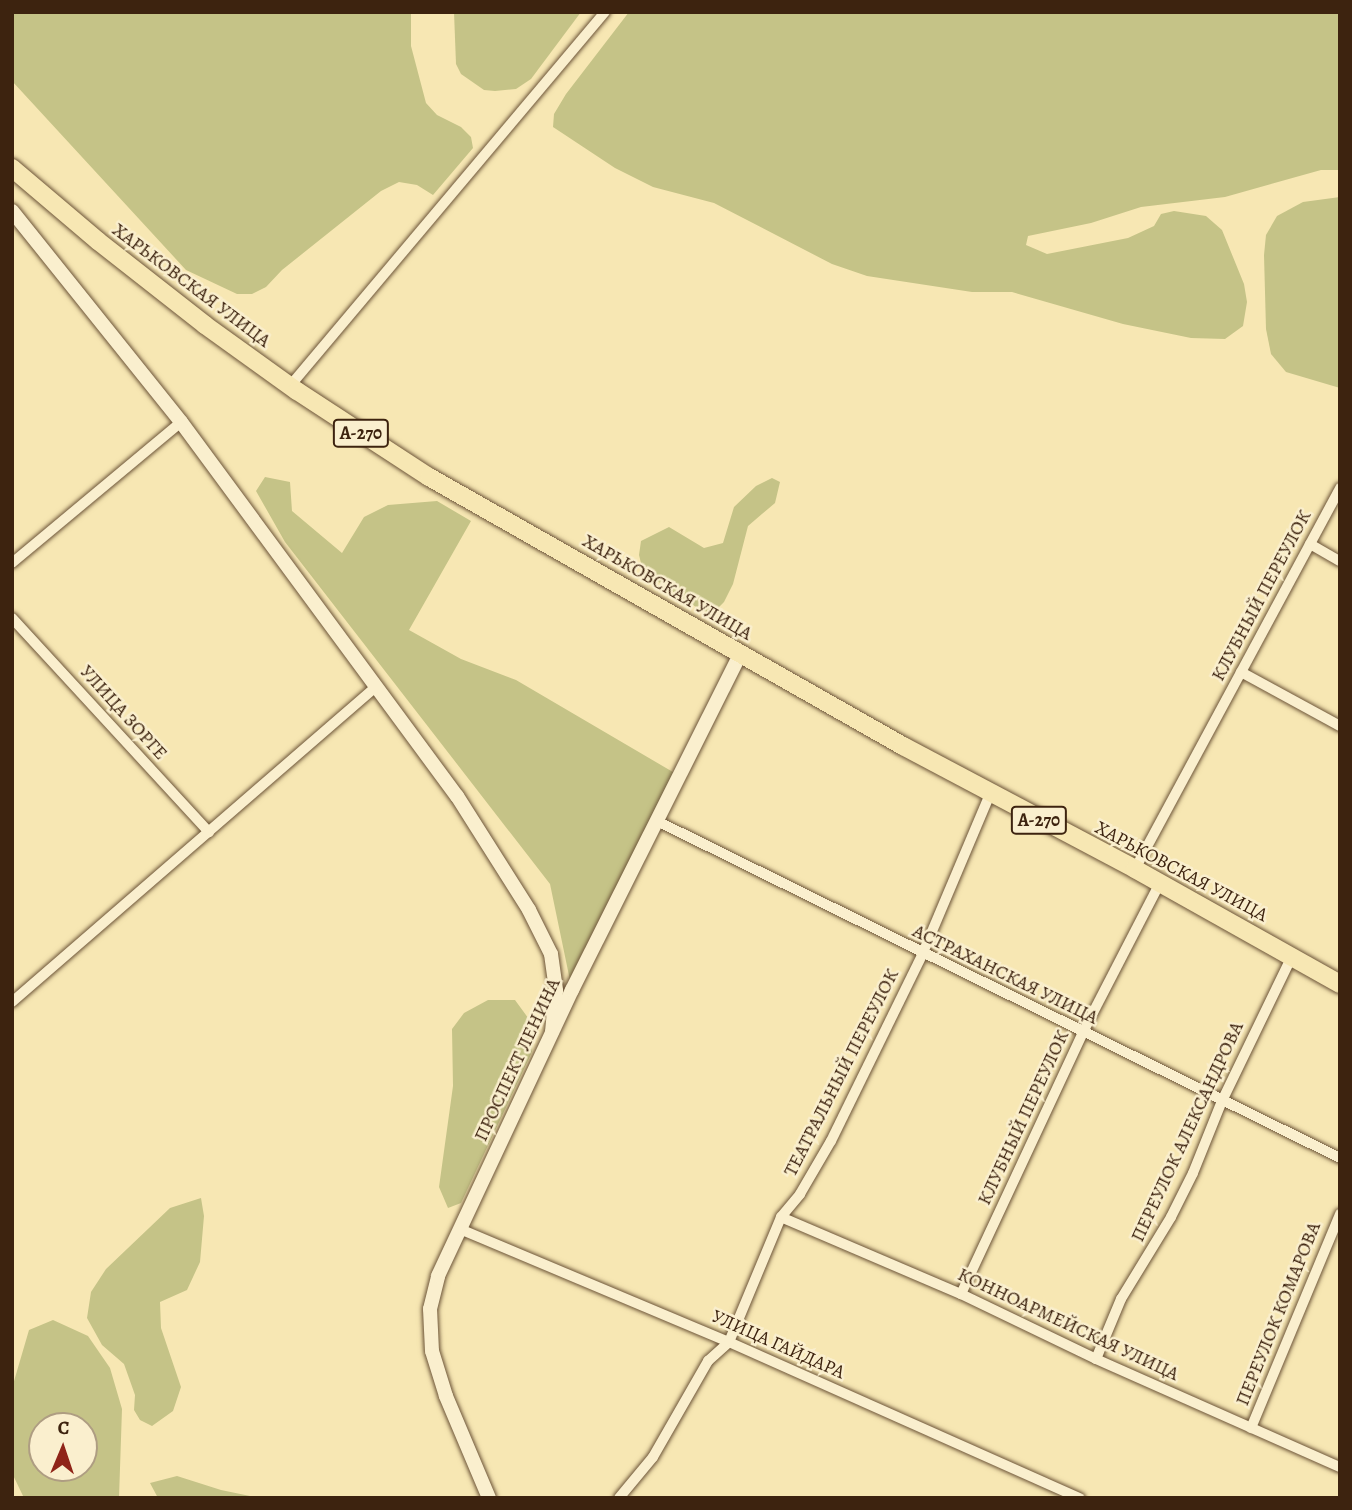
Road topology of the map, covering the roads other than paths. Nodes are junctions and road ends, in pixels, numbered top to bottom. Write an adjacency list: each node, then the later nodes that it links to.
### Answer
1 (605, 12): 4 (street)
2 (12, 168): 4 (highway, ХАРЬКОВСКАЯ УЛИЦА / А-270)
3 (12, 211): 5 (main road)
4 (290, 386): 11 (highway, ХАРЬКОВСКАЯ УЛИЦА / А-270)
5 (181, 422): 9 (street); 13 (main road)
6 (1340, 488): 7 (street, КЛУБНЫЙ ПЕРЕУЛОК)
7 (1310, 544): 8 (street); 12 (street, КЛУБНЫЙ ПЕРЕУЛОК)
8 (1340, 561)
9 (12, 563)
10 (12, 618): 17 (street, УЛИЦА ЗОРГЕ)
11 (740, 654): 15 (highway, ХАРЬКОВСКАЯ УЛИЦА / А-270); 16 (main road, ПРОСПЕКТ ЛЕНИНА)
12 (1241, 672): 14 (street); 18 (street, КЛУБНЫЙ ПЕРЕУЛОК)
13 (377, 687): 17 (street); 24 (main road)
14 (1340, 726)
15 (990, 794): 18 (highway, ХАРЬКОВСКАЯ УЛИЦА / А-270); 20 (street, ТЕАТРАЛЬНЫЙ ПЕРЕУЛОК)
16 (657, 821): 20 (street, АСТРАХАНСКАЯ УЛИЦА); 24 (main road, ПРОСПЕКТ ЛЕНИНА)
17 (209, 832): 23 (street)
18 (1135, 869): 19 (highway, ХАРЬКОВСКАЯ УЛИЦА / А-270)
19 (1160, 883): 21 (highway, ХАРЬКОВСКАЯ УЛИЦА / А-270); 25 (street, КЛУБНЫЙ ПЕРЕУЛОК)
20 (922, 955): 25 (street, АСТРАХАНСКАЯ УЛИЦА); 29 (street, ТЕАТРАЛЬНЫЙ ПЕРЕУЛОК)
21 (1292, 956): 22 (highway, ХАРЬКОВСКАЯ УЛИЦА / А-270); 26 (street, ПЕРЕУЛОК АЛЕКСАНДРОВА)
22 (1340, 984)
23 (12, 1002)
24 (552, 1032): 30 (main road, ПРОСПЕКТ ЛЕНИНА)
25 (1083, 1032): 26 (street, АСТРАХАНСКАЯ УЛИЦА); 31 (street, КЛУБНЫЙ ПЕРЕУЛОК)
26 (1222, 1101): 27 (street, АСТРАХАНСКАЯ УЛИЦА); 33 (street, ПЕРЕУЛОК АЛЕКСАНДРОВА)
27 (1340, 1158)
28 (1340, 1214): 34 (street, ПЕРЕУЛОК КОМАРОВА)
29 (781, 1217): 31 (street, КОННОАРМЕЙСКАЯ УЛИЦА); 32 (street, ТЕАТРАЛЬНЫЙ ПЕРЕУЛОК)
30 (460, 1229): 32 (street, УЛИЦА ГАЙДАРА); 36 (main road, ПРОСПЕКТ ЛЕНИНА)
31 (961, 1294): 33 (street, КОННОАРМЕЙСКАЯ УЛИЦА)
32 (729, 1342): 37 (street, ТЕАТРАЛЬНЫЙ ПЕРЕУЛОК); 38 (street, УЛИЦА ГАЙДАРА)
33 (1096, 1359): 34 (street, КОННОАРМЕЙСКАЯ УЛИЦА)
34 (1251, 1428): 35 (street, КОННОАРМЕЙСКАЯ УЛИЦА)
35 (1340, 1467)
36 (489, 1498)
37 (619, 1498)
38 (1080, 1498)

